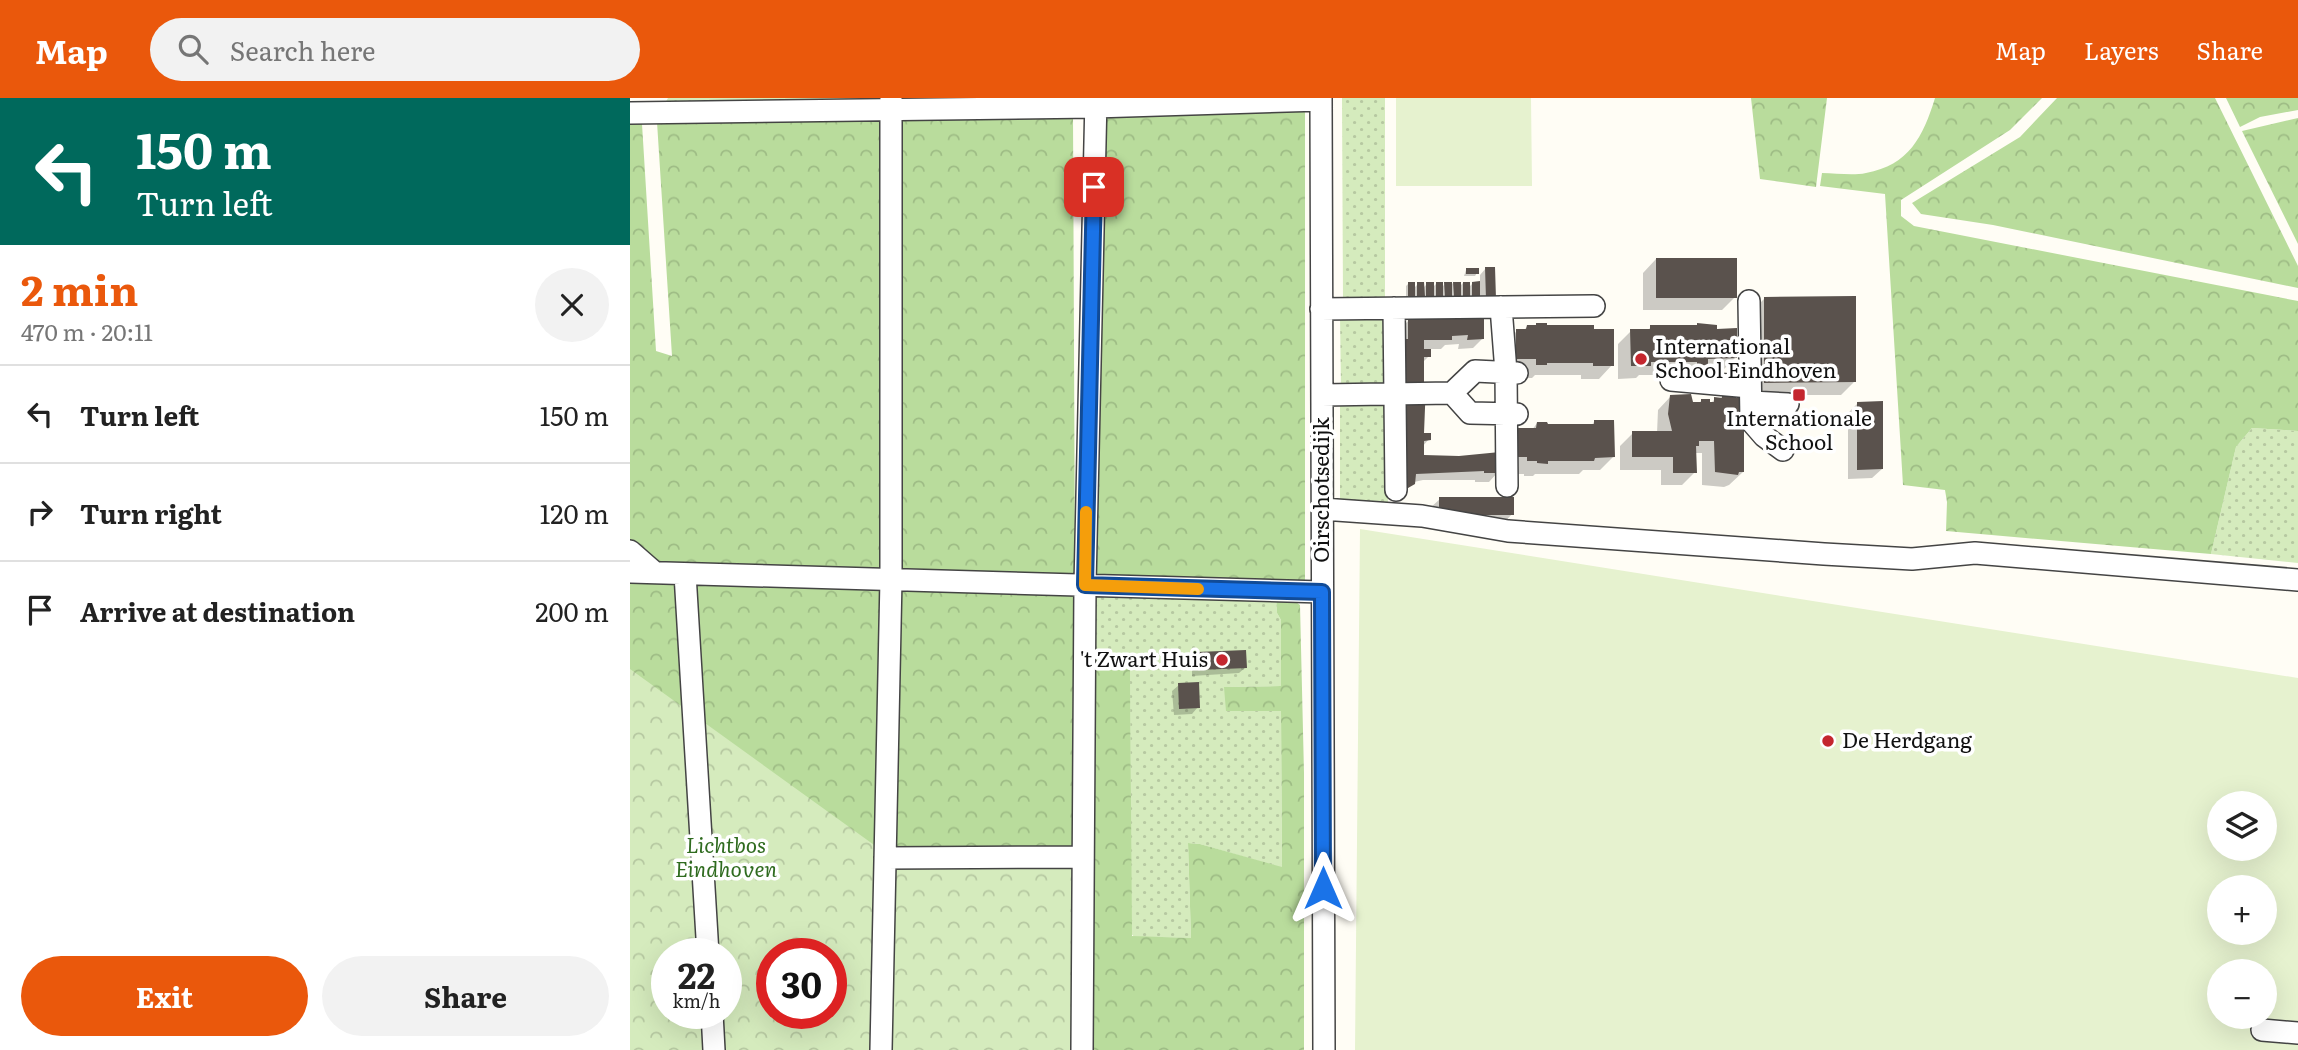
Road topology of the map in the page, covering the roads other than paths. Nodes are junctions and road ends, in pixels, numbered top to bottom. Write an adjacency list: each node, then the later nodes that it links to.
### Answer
1 (1321, 99): 3 (street); 9 (street, Oirschotsedijk)
2 (891, 103): 3 (street); 4 (street); 26 (street)
3 (1096, 103): 28 (street)
4 (630, 113)
5 (1749, 301): 14 (street)
6 (1594, 306): 7 (street)
7 (1501, 307): 8 (street); 10 (street)
8 (1394, 308): 9 (street); 13 (street)
9 (1321, 309): 15 (street, Oirschotsedijk)
10 (1512, 373): 12 (street); 17 (street)
11 (1671, 380): 14 (street)
12 (1452, 393): 13 (street); 17 (street)
13 (1395, 394): 15 (street); 20 (street)
14 (1751, 394): 16 (street); 18 (street)
15 (1322, 395): 21 (street, Oirschotsedijk)
16 (1788, 404)
17 (1512, 414): 19 (street)
18 (1783, 450)
19 (1507, 486)
20 (1396, 491)
21 (1322, 509): 27 (street); 29 (street, Oirschotsedijk)
22 (630, 551): 24 (street)
23 (630, 572): 24 (street)
24 (654, 572): 25 (street)
25 (685, 573): 26 (street); 32 (street)
26 (891, 579): 28 (street); 31 (street)
27 (2298, 580)
28 (1085, 585): 29 (street); 30 (street)
29 (1322, 592): 39 (street, Oirschotsedijk)
30 (1083, 857): 31 (street); 38 (street)
31 (885, 858): 37 (street)
32 (707, 938)
33 (713, 1029): 36 (street)
34 (2262, 1030): 35 (street)
35 (2298, 1033)
36 (714, 1050)
37 (881, 1050)
38 (1082, 1050)
39 (1324, 1050)

